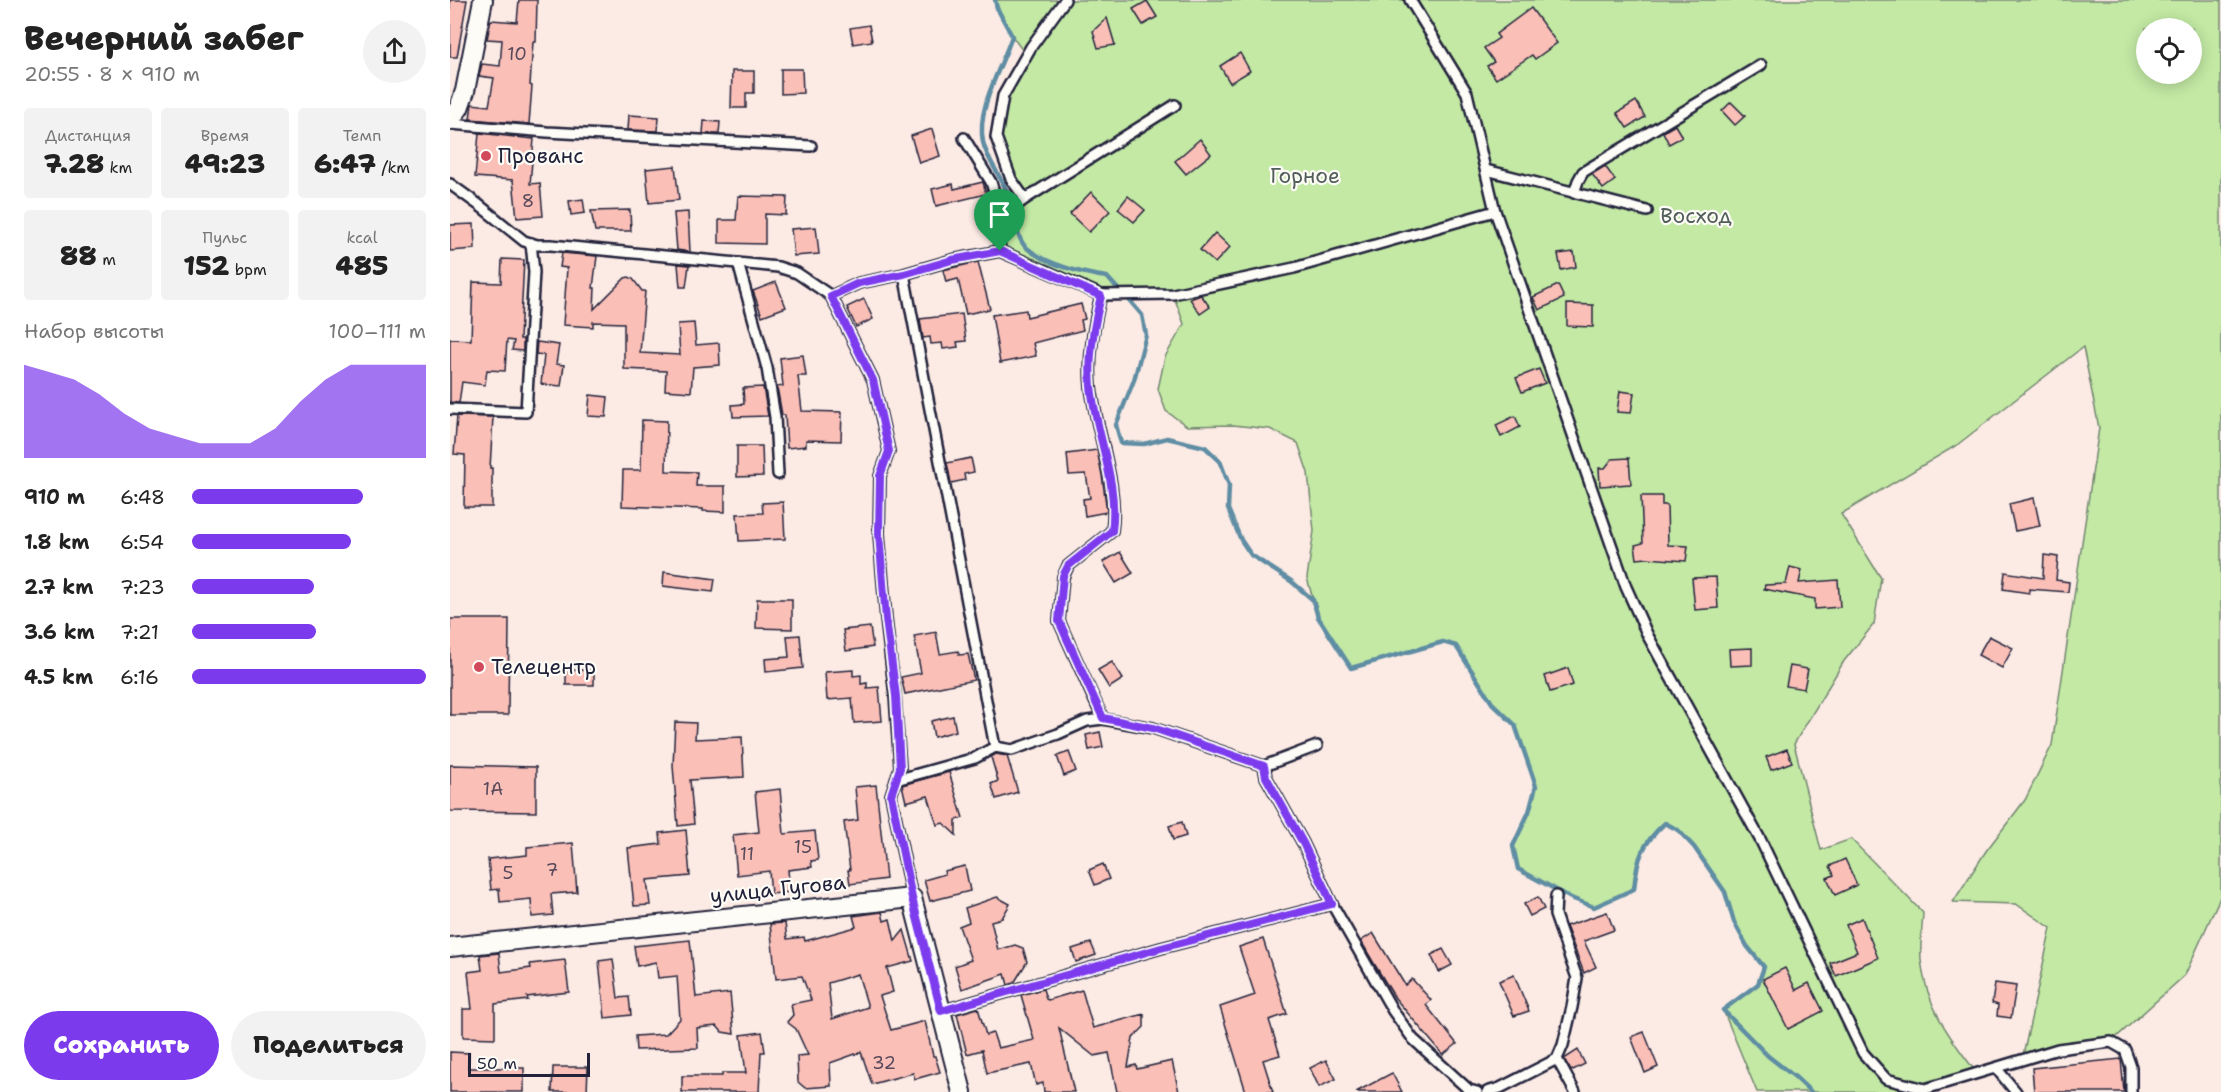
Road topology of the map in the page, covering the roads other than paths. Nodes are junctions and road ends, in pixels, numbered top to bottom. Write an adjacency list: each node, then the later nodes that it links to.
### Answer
1 (483, 0): 6 (street)
2 (1065, 0): 12 (lane)
3 (1410, 0): 9 (lane)
4 (1761, 65): 11 (lane)
5 (1175, 105): 12 (lane)
6 (450, 122): 8 (lane)
7 (964, 138): 15 (lane)
8 (811, 146)
9 (1486, 170): 11 (lane); 13 (lane)
10 (450, 184): 16 (lane)
11 (1574, 193): 14 (lane)
12 (1024, 200): 15 (lane)
13 (1495, 211): 21 (lane); 35 (lane)
14 (1647, 211)
15 (1002, 218): 17 (lane)
16 (531, 243): 18 (lane); 22 (lane)
17 (1000, 251): 19 (lane); 21 (lane)
18 (738, 263): 20 (lane); 23 (lane)
19 (904, 274): 20 (lane); 26 (lane)
20 (831, 296): 28 (lane)
21 (1101, 296): 24 (lane)
22 (450, 410)
23 (778, 474)
24 (1103, 718): 26 (lane); 27 (lane)
25 (1317, 746): 27 (lane)
26 (996, 747): 28 (lane)
27 (1264, 766): 31 (lane)
28 (896, 780): 30 (lane)
29 (1556, 896): 34 (lane)
30 (912, 898): 32 (street, улица Гугова); 33 (street)
31 (1332, 904): 33 (lane); 37 (lane)
32 (450, 946)
33 (941, 1011): 36 (street)
34 (1557, 1059): 38 (lane); 39 (lane)
35 (1996, 1068): 40 (lane); 41 (lane)
36 (962, 1092)
37 (1477, 1092)
38 (1487, 1092)
39 (1575, 1092)
40 (2016, 1092)
41 (2131, 1092)

